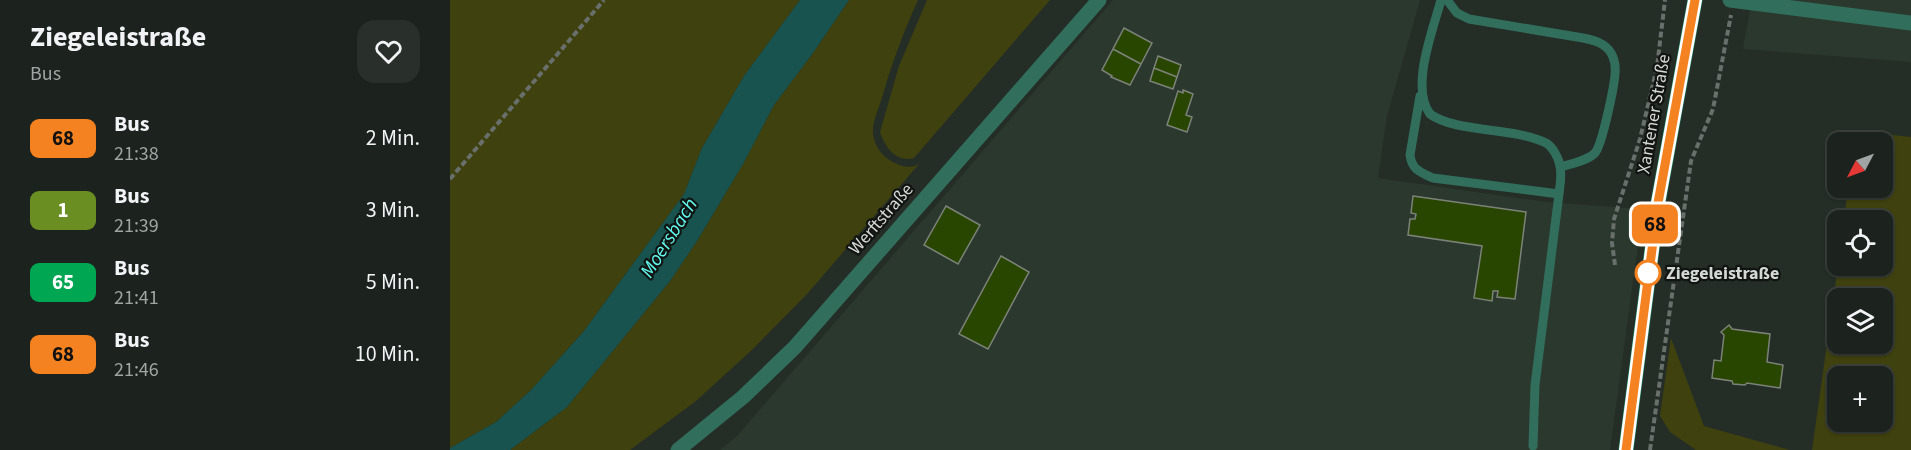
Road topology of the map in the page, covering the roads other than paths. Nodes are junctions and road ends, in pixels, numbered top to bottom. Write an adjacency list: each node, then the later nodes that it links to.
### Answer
1 (1099, 0): 11 (street, Werftstraße)
2 (1441, 0): 7 (lane)
3 (1447, 0): 8 (lane)
4 (1695, 0): 12 (main road, Xantener Straße)
5 (1732, 1): 6 (street)
6 (1911, 23)
7 (1421, 88): 8 (lane); 9 (lane)
8 (1560, 166): 9 (lane)
9 (1559, 194): 10 (lane)
10 (1533, 446)
11 (678, 450)
12 (1626, 450)

